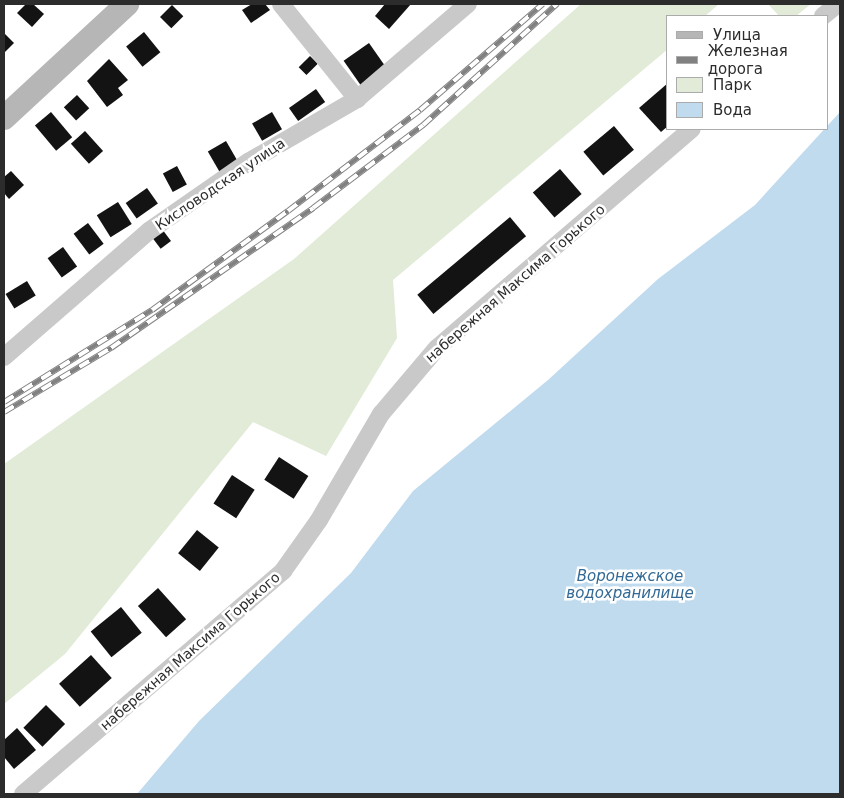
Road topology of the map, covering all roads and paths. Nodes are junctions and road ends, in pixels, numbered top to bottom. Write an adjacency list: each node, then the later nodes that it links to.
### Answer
1 (127, 4): 7 (main road)
2 (281, 4): 6 (street)
3 (468, 4): 6 (street, Кисловодская улица)
4 (838, 4): 5 (street)
5 (824, 15)
6 (357, 99): 9 (street, Кисловодская улица)
7 (4, 118)
8 (691, 130): 10 (street, набережная Максима Горького)
9 (4, 357)
10 (23, 794)

